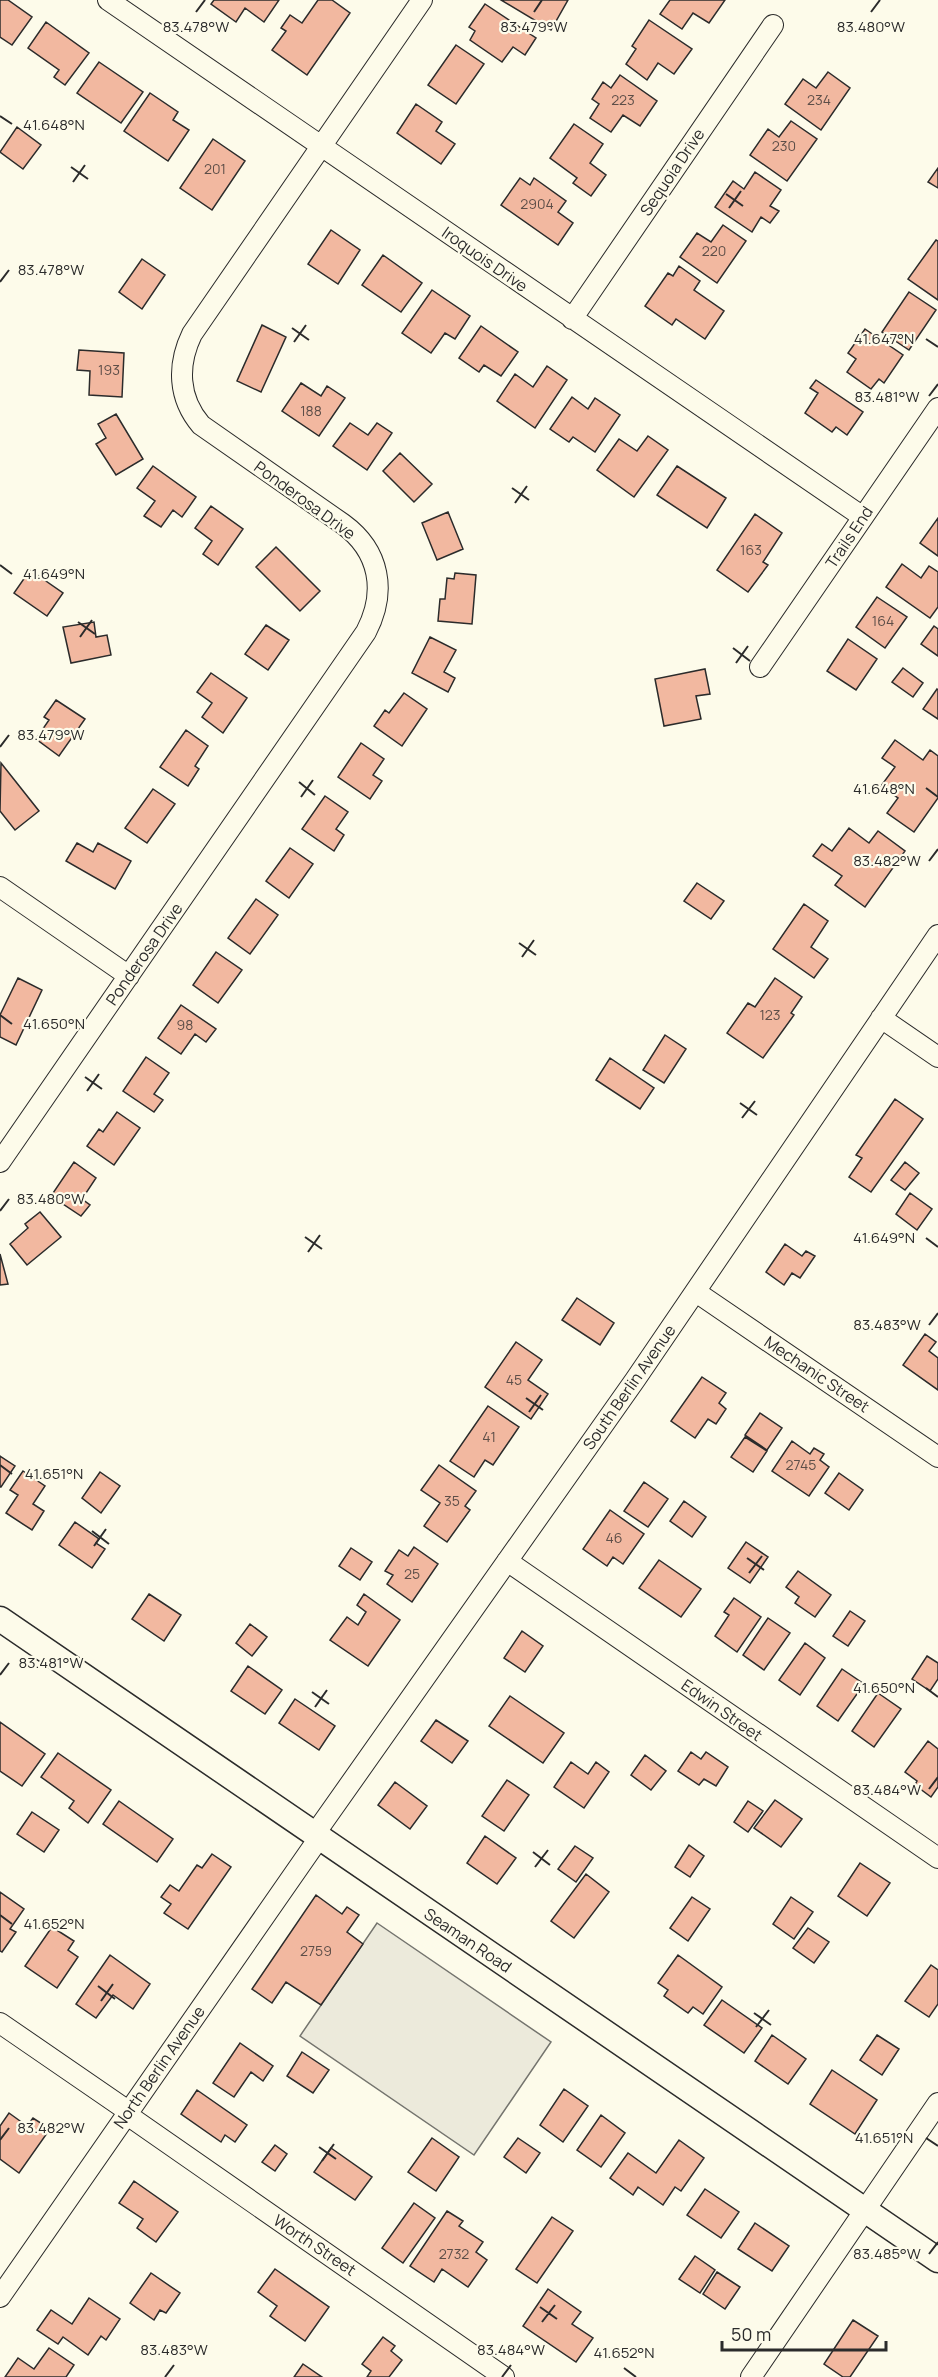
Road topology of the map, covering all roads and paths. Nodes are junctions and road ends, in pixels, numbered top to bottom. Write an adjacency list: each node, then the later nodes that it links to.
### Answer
1 (108, 0): 4 (street, Iroquois Drive)
2 (422, 0): 4 (street, Ponderosa Drive)
3 (773, 26): 5 (street, Sequoia Drive)
4 (321, 146): 5 (street, Iroquois Drive); 11 (street, Ponderosa Drive)
5 (572, 319): 7 (street, Iroquois Drive)
6 (938, 408): 7 (street, Trails End)
7 (862, 517): 8 (street, Trails End)
8 (760, 667)
9 (0, 887): 11 (street)
10 (938, 935): 12 (street, South Berlin Avenue)
11 (129, 976): 14 (street, Ponderosa Drive)
12 (881, 1018): 13 (street); 15 (street, South Berlin Avenue)
13 (938, 1057)
14 (0, 1162)
15 (696, 1292): 16 (street, Mechanic Street); 17 (street, South Berlin Avenue)
16 (938, 1457)
17 (507, 1561): 19 (street, South Berlin Avenue); 20 (street, Edwin Street)
18 (0, 1619): 19 (street, Seaman Road)
19 (317, 1836): 23 (street, North Berlin Avenue); 24 (street, Seaman Road)
20 (938, 1858)
21 (0, 2023): 23 (street, Worth Street)
22 (938, 2103): 24 (street)
23 (127, 2113): 26 (street, North Berlin Avenue); 27 (street, Worth Street)
24 (865, 2210): 25 (street, Seaman Road); 28 (street)
25 (938, 2260)
26 (0, 2297)
27 (504, 2377)
28 (751, 2377)

